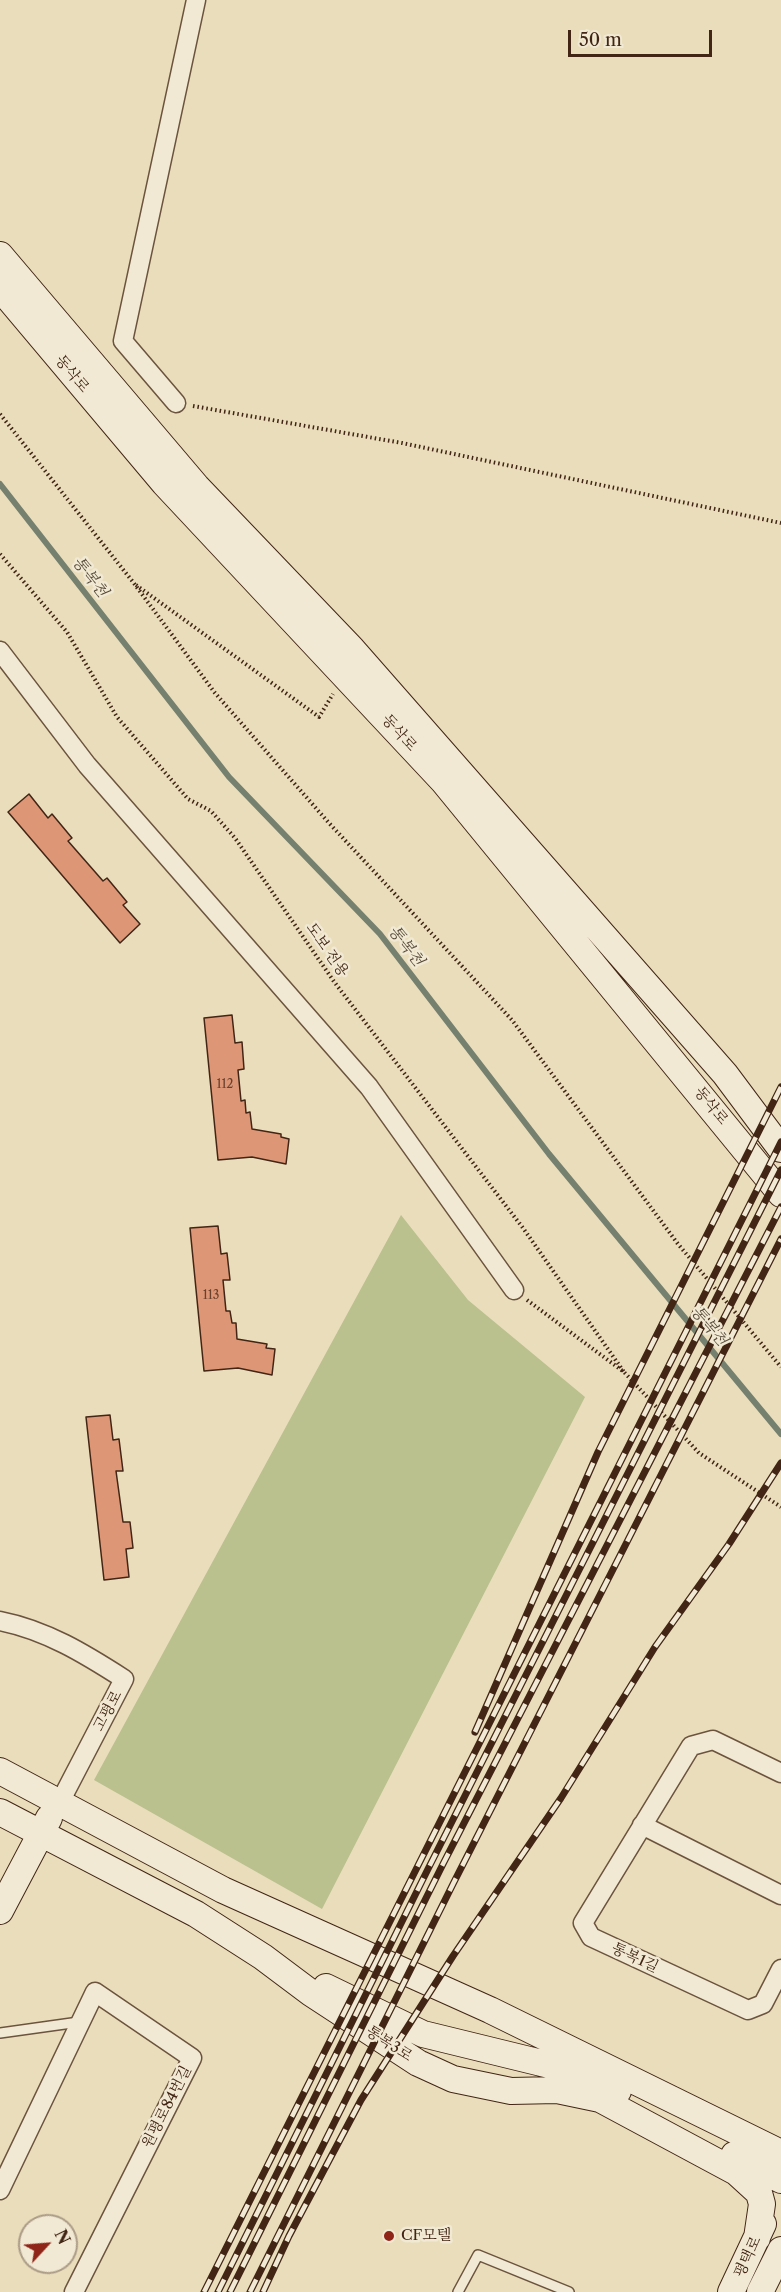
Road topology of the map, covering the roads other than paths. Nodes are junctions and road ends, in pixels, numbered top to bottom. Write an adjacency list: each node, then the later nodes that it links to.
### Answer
1 (196, 0): 4 (street)
2 (0, 255): 6 (street, 동삭로)
3 (0, 288): 7 (street, 동삭로)
4 (176, 403)
5 (0, 651): 8 (street)
6 (781, 1149)
7 (781, 1194)
8 (514, 1290)
9 (0, 1621): 12 (street, 고평로)
10 (0, 1771): 12 (street)
11 (781, 1773): 14 (street, 통복1길)
12 (60, 1802): 15 (street); 22 (street)
13 (0, 1812): 15 (street, 통복3로)
14 (642, 1825): 16 (street); 19 (street, 통복1길)
15 (40, 1833): 17 (street); 18 (street, 통복3로)
16 (781, 1895)
17 (0, 1911)
18 (263, 1957): 23 (street); 26 (street, 통복3로)
19 (781, 1969)
20 (79, 2022): 21 (lane); 25 (street, 원평로84번길); 28 (street, 원평로84번길)
21 (0, 2033)
22 (781, 2153)
23 (781, 2180)
24 (781, 2189): 26 (street, 평택로)
25 (0, 2190)
26 (757, 2238): 31 (street, 평택로)
27 (781, 2250): 32 (street, 평택로)
28 (74, 2292)
29 (458, 2292): 30 (lane)
30 (569, 2292)
31 (731, 2292)
32 (760, 2292)

